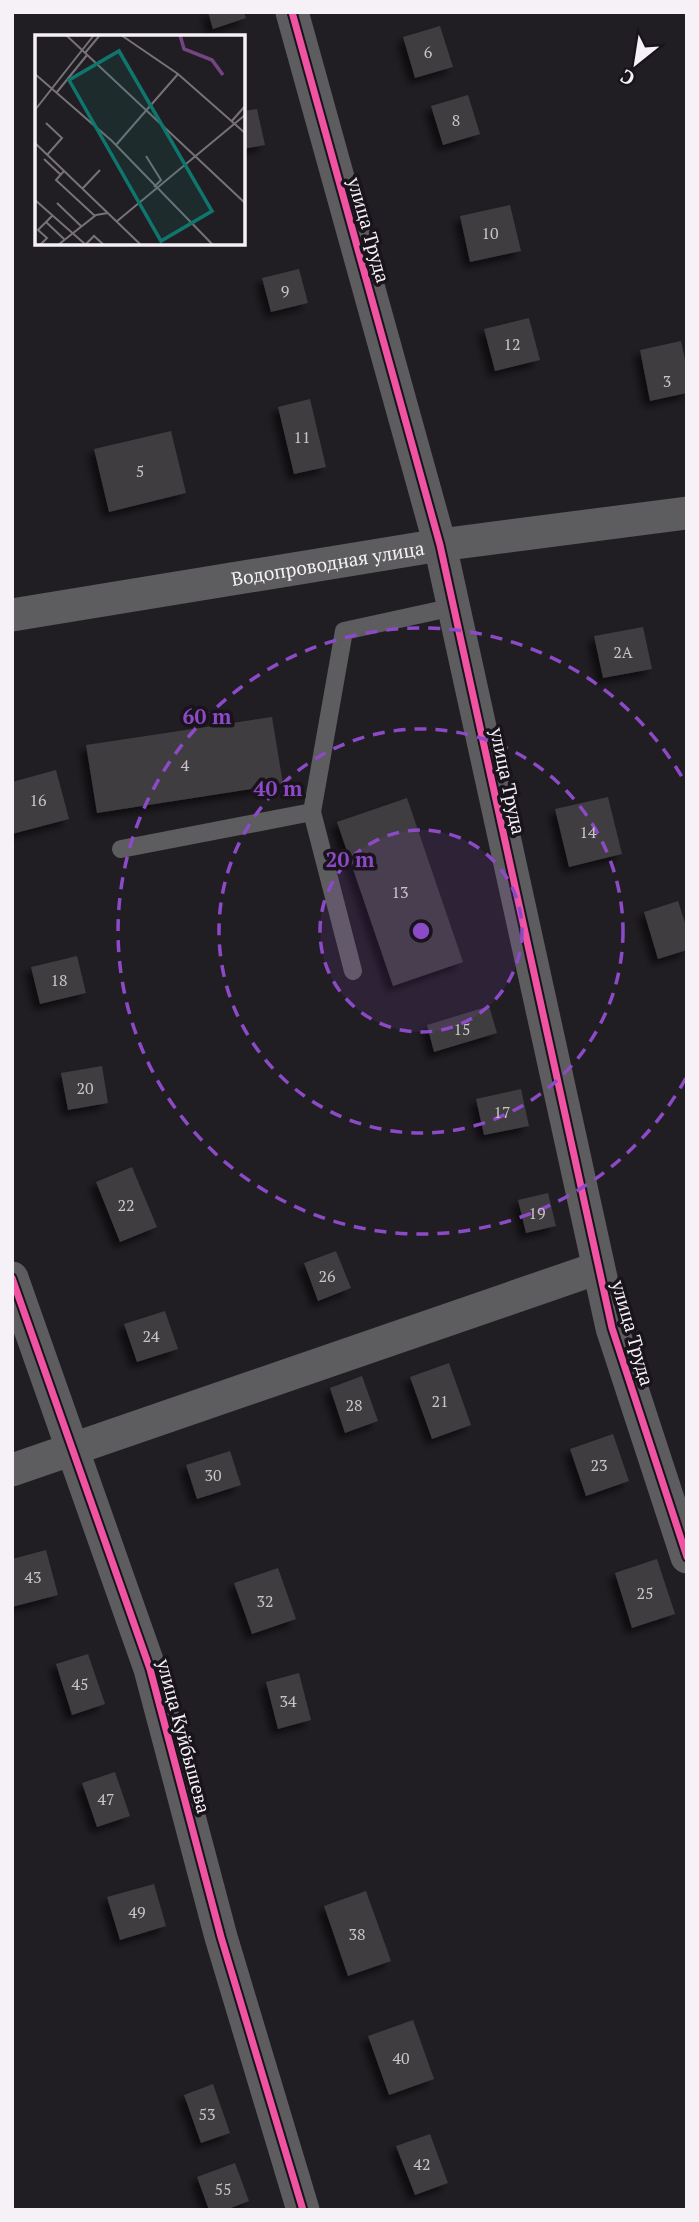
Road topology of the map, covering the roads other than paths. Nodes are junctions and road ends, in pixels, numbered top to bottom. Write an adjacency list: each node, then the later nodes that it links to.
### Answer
1 (292, 12): 3 (street, улица Труда)
2 (687, 513): 3 (street, Водопроводная улица)
3 (440, 545): 4 (street, улица Труда); 5 (street, Водопроводная улица)
4 (454, 607): 6 (lane); 9 (street, улица Труда)
5 (12, 615)
6 (312, 811): 7 (lane); 8 (lane)
7 (121, 849)
8 (354, 971)
9 (598, 1268): 11 (street); 13 (street, улица Труда)
10 (12, 1278): 11 (street, улица Куйбышева)
11 (72, 1449): 12 (street); 14 (street, улица Куйбышева)
12 (12, 1470)
13 (687, 1557)
14 (303, 2210)

